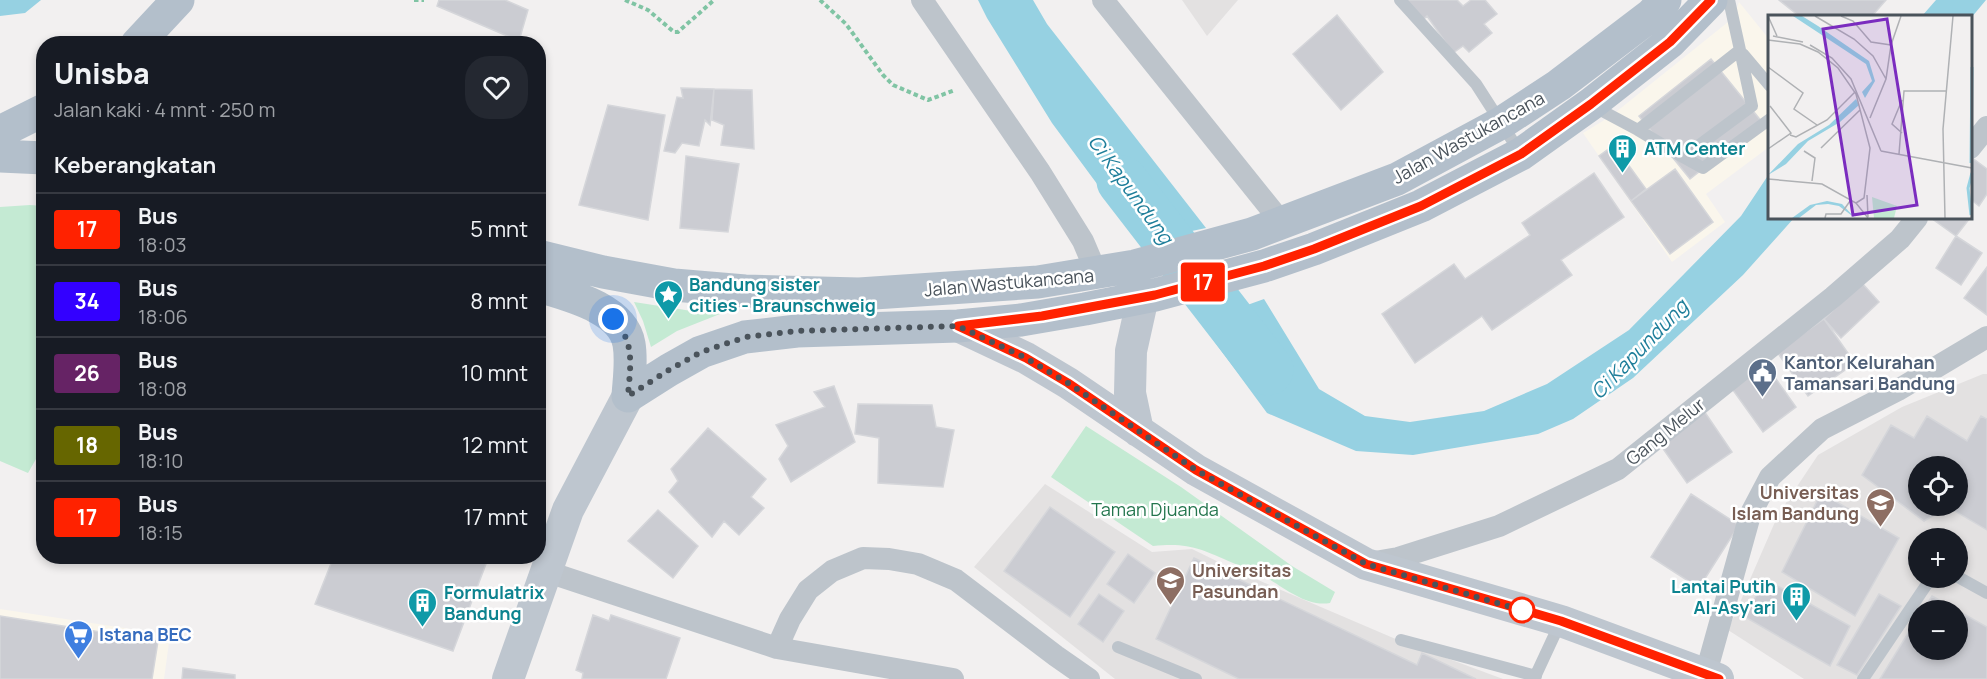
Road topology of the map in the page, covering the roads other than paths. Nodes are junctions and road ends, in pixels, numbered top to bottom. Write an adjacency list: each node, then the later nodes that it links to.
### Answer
1 (922, 0): 26 (street)
2 (1103, 0): 24 (street)
3 (1400, 0): 16 (lane)
4 (1665, 0): 9 (main road, Jalan Wastukancana)
5 (1711, 0): 11 (main road, Jalan Wastukancana)
6 (1729, 0): 10 (lane)
7 (174, 2): 8 (main road)
8 (144, 36)
9 (1618, 40): 11 (main road); 16 (main road, Jalan Wastukancana)
10 (1740, 50): 12 (lane); 17 (lane); 21 (lane)
11 (1639, 66): 13 (main road, Jalan Wastukancana)
12 (1768, 84)
13 (1591, 104): 17 (lane); 19 (main road, Jalan Wastukancana)
14 (36, 114): 18 (main road)
15 (1768, 120): 21 (lane)
16 (1501, 123): 19 (lane); 24 (main road, Jalan Wastukancana)
17 (1638, 130): 21 (lane)
18 (0, 132)
19 (1521, 154): 29 (main road, Jalan Wastukancana)
20 (0, 156): 22 (main road)
21 (1683, 157)
22 (36, 158)
23 (1916, 219): 35 (street, Gang Melur)
24 (1267, 229): 26 (main road, Jalan Wastukancana)
25 (546, 258): 28 (main road, Jalan Wastukancana)
26 (1097, 273): 28 (main road, Jalan Wastukancana)
27 (546, 288): 33 (main road)
28 (859, 294): 31 (main road)
29 (1149, 296): 30 (main road, Jalan Wastukancana); 34 (main road)
30 (958, 326): 31 (main road, Jalan Wastukancana); 34 (main road)
31 (859, 329): 33 (main road, Jalan Wastukancana)
32 (1987, 337): 44 (street)
33 (628, 396): 36 (main road)
34 (1138, 431): 35 (main road)
35 (1366, 564): 40 (main road)
36 (545, 571): 43 (street); 46 (main road)
37 (1968, 583): 39 (lane)
38 (1924, 588): 50 (lane)
39 (1987, 593)
40 (1561, 621): 44 (main road); 45 (lane)
41 (1401, 640): 45 (lane)
42 (1118, 647): 49 (lane)
43 (777, 648): 47 (street); 48 (street)
44 (1712, 676)
45 (1535, 678)
46 (507, 679)
47 (953, 679)
48 (1089, 679)
49 (1196, 679)
50 (1863, 679)

